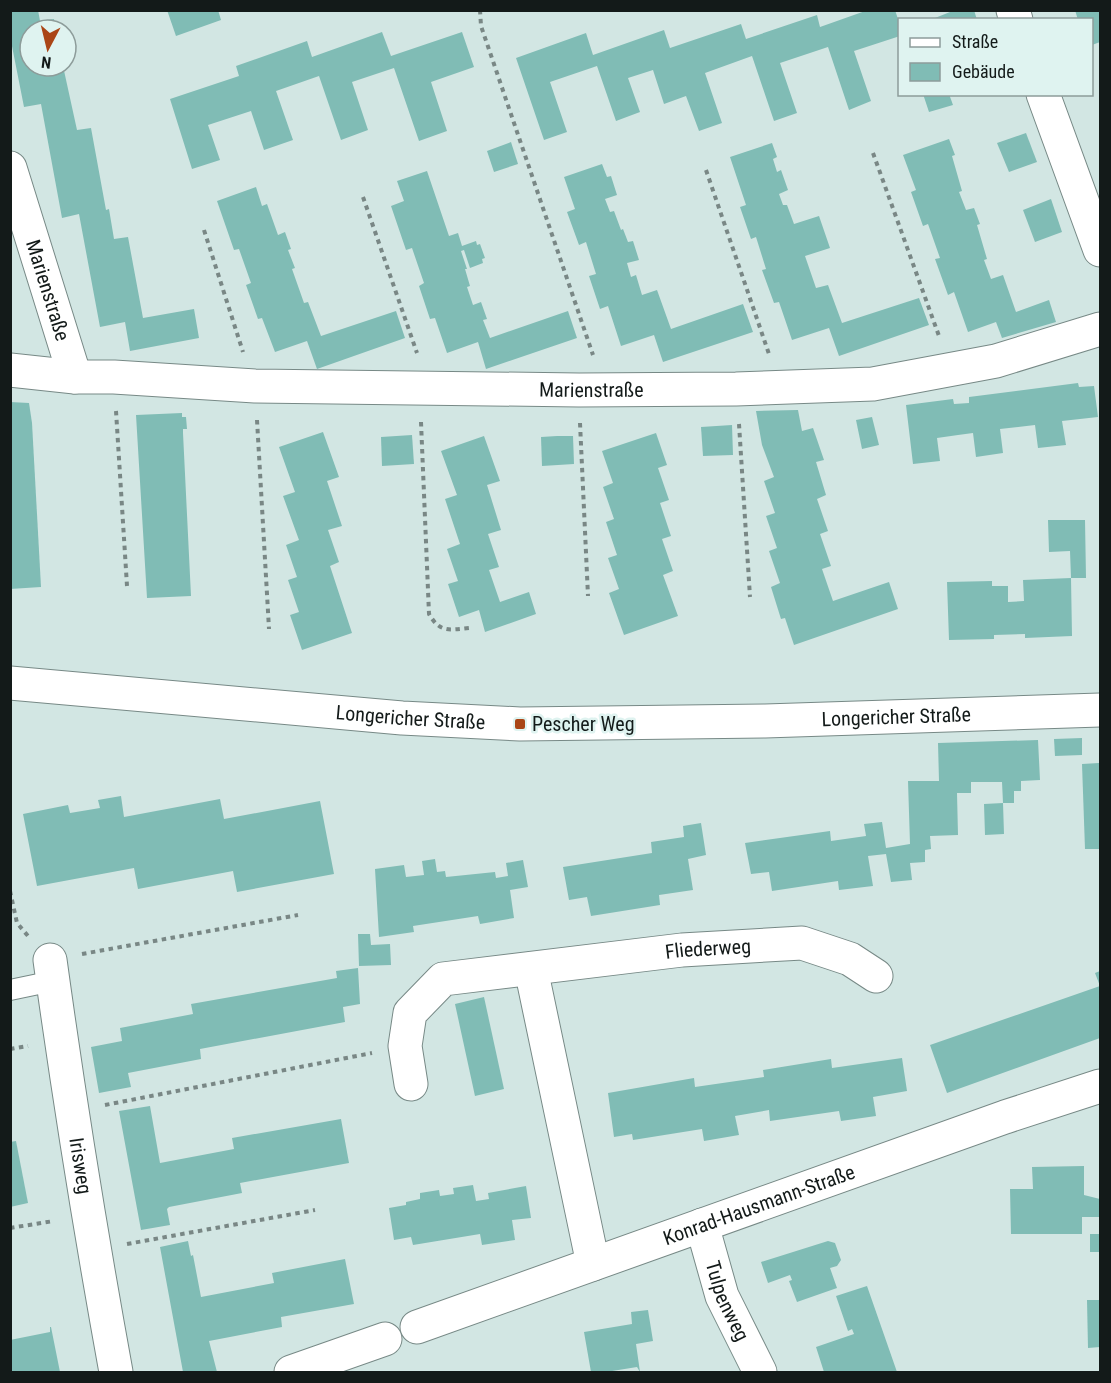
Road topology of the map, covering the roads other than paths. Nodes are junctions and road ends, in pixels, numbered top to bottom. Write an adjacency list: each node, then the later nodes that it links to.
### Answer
1 (1044, 96): 3 (street)
2 (10, 168): 6 (street, Marienstraße)
3 (1101, 250)
4 (1101, 329): 6 (street, Marienstraße)
5 (10, 370): 6 (street, Marienstraße)
6 (75, 377)
7 (10, 683): 8 (street, Longericher Straße)
8 (1101, 710)
9 (531, 969): 11 (street, Fliederweg); 13 (street, Fliederweg); 16 (street)
10 (52, 970): 12 (lane); 19 (street, Irisweg)
11 (876, 976)
12 (10, 990)
13 (411, 1084)
14 (1101, 1086): 15 (street, Konrad-Hausmann-Straße)
15 (702, 1226): 16 (street, Konrad-Hausmann-Straße); 21 (street, Tulpenweg)
16 (593, 1264): 17 (street, Konrad-Hausmann-Straße)
17 (417, 1327)
18 (385, 1339): 20 (street)
19 (116, 1372)
20 (291, 1372)
21 (760, 1372)

